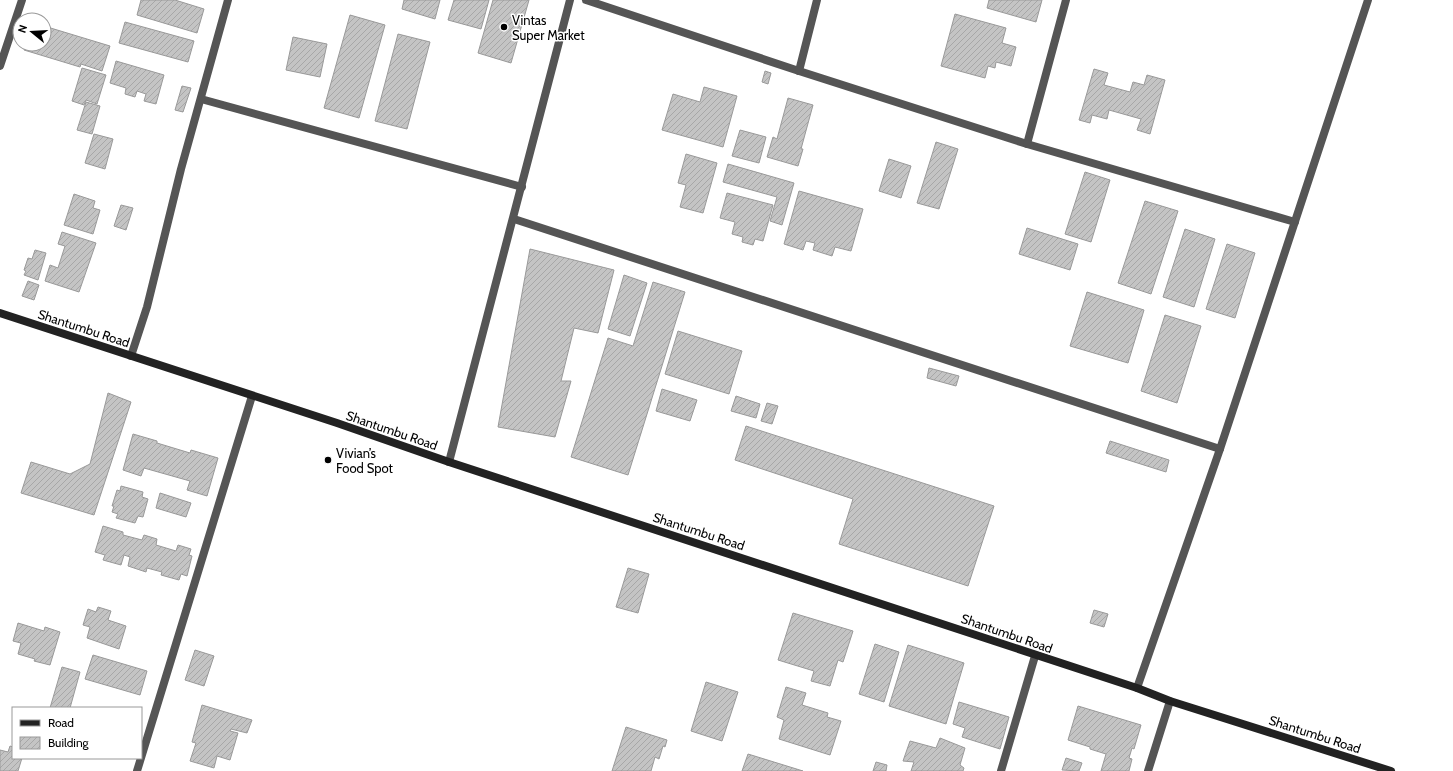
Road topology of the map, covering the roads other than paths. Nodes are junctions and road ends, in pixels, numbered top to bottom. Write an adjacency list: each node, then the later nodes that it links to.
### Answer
1 (22, 0): 8 (street)
2 (228, 0): 10 (street)
3 (570, 0): 12 (street)
4 (586, 0): 9 (street)
5 (817, 0): 9 (street)
6 (1066, 0): 11 (street)
7 (1368, 0): 14 (street)
8 (0, 66)
9 (799, 71): 11 (street)
10 (200, 99): 12 (street); 16 (street)
11 (1027, 144): 14 (street)
12 (522, 187): 13 (street)
13 (514, 219): 18 (street); 19 (street)
14 (1295, 222): 18 (street)
15 (0, 313): 16 (street, Shantumbu Road)
16 (131, 356): 17 (street, Shantumbu Road)
17 (252, 396): 19 (street, Shantumbu Road); 23 (street)
18 (1220, 449): 21 (street)
19 (449, 462): 20 (street, Shantumbu Road)
20 (1035, 656): 21 (street, Shantumbu Road); 26 (street)
21 (1137, 688): 22 (street, Shantumbu Road)
22 (1170, 701): 27 (street); 28 (street, Shantumbu Road)
23 (142, 755)
24 (141, 759): 25 (street)
25 (137, 771)
26 (1001, 771)
27 (1148, 771)
28 (1391, 771)

